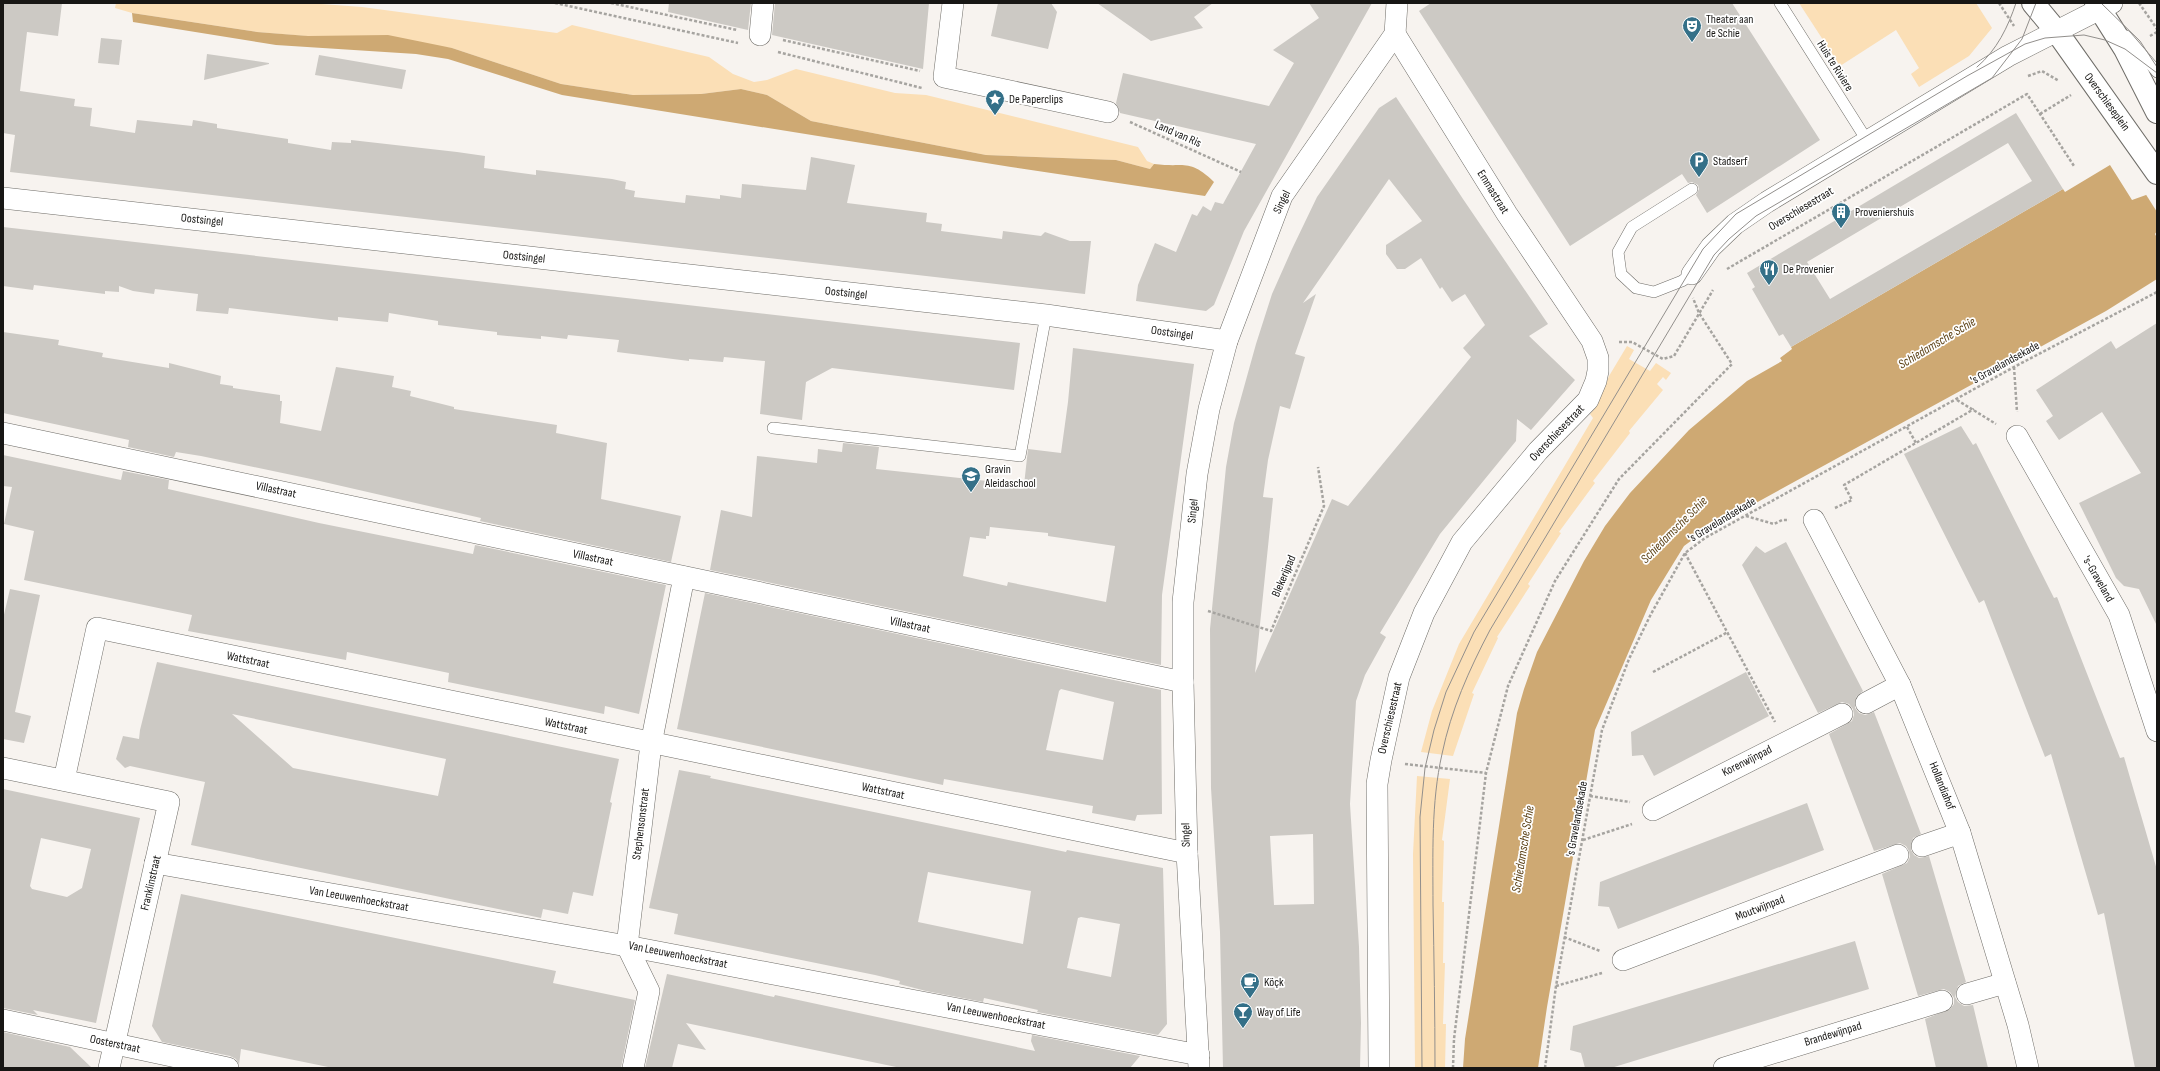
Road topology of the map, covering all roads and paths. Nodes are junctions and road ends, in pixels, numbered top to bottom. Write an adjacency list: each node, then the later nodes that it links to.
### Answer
1 (763, 3): 11 (street)
2 (953, 3): 16 (street)
3 (1397, 3): 10 (street)
4 (1780, 3): 19 (lane, Huis te Riviere)
5 (2033, 3): 9 (main road, Overschieseplein)
6 (2139, 3): 8 (path)
7 (2100, 5): 9 (street); 12 (lane); 17 (main road)
8 (2157, 29)
9 (2057, 32): 15 (main road, Overschieseplein); 19 (street, Overschiesestraat)
10 (1395, 34): 31 (street, Singel); 32 (street, Emmastraat)
11 (760, 35)
12 (2157, 72)
13 (2025, 76): 14 (path)
14 (2064, 83)
15 (2092, 83): 18 (path); 22 (main road, Overschieseplein)
16 (1108, 112): 21 (path, Land van Ris)
17 (2157, 112)
18 (2040, 114): 20 (path); 25 (path)
19 (1868, 142): 26 (street, Overschiesestraat)
20 (2074, 166)
21 (1241, 172)
22 (2157, 173)
23 (1692, 189): 26 (lane)
24 (3, 198): 30 (street, Oostsingel)
25 (1733, 261)
26 (1692, 274): 29 (path)
27 (1715, 286): 29 (path)
28 (2157, 292): 33 (path, 's Gravelandsekade)
29 (1700, 313): 32 (path); 58 (path)
30 (1046, 316): 31 (street, Oostsingel); 37 (lane)
31 (1227, 341): 49 (street, Singel)
32 (1595, 347): 56 (street, Overschiesestraat)
33 (2014, 367): 34 (path, 's Gravelandsekade); 39 (path)
34 (1957, 400): 35 (path); 36 (path, 's Gravelandsekade)
35 (1974, 409): 39 (path); 40 (path)
36 (1907, 427): 40 (path); 42 (path, 's Gravelandsekade)
37 (773, 428)
38 (3, 433): 45 (street, Villastraat)
39 (2017, 436): 53 (street, 's-Graveland)
40 (1916, 444): 43 (path)
41 (1318, 467): 46 (path, Blekerijpad)
42 (1746, 516): 43 (path); 44 (path, 's Gravelandsekade)
43 (1814, 520): 50 (street, Hollandiahof)
44 (1685, 553): 47 (path); 60 (path, 's Gravelandsekade)
45 (684, 577): 49 (street, Villastraat); 55 (street, Stephensonstraat)
46 (1211, 612)
47 (1728, 632): 48 (path); 54 (path)
48 (1653, 672)
49 (1183, 682): 65 (street, Singel)
50 (1900, 685): 51 (street); 62 (street, Hollandiahof)
51 (1866, 703)
52 (1842, 714): 54 (street, Korenwijnpad)
53 (2157, 731)
54 (1786, 741): 61 (street, Korenwijnpad)
55 (651, 744): 59 (street, Wattstraat); 65 (street, Wattstraat); 69 (street, Stephensonstraat)
56 (1380, 760): 58 (path); 81 (street, Overschiesestraat)
57 (3, 768): 59 (street)
58 (1486, 773): 82 (path)
59 (64, 780): 67 (street, Franklinstraat)
60 (1590, 796): 61 (path); 63 (path, 's Gravelandsekade)
61 (1652, 810): 63 (path)
62 (1960, 833): 64 (street); 71 (street, Hollandiahof)
63 (1583, 840): 68 (path, 's Gravelandsekade)
64 (1922, 846)
65 (1187, 853): 77 (street, Singel)
66 (1898, 855): 70 (street, Moutwijnpad)
67 (155, 863): 69 (street, Van Leeuwenhoeckstraat); 76 (street, Franklinstraat)
68 (1564, 937): 70 (path); 72 (path, 's Gravelandsekade)
69 (627, 946): 77 (street, Van Leeuwenhoeckstraat); 80 (street)
70 (1622, 960): 72 (path)
71 (2005, 983): 73 (street); 85 (street, Hollandiahof)
72 (1556, 986): 83 (path, 's Gravelandsekade)
73 (1967, 994)
74 (1942, 1001): 84 (street, Brandewijnpad)
75 (3, 1020): 76 (street, Oosterstraat)
76 (115, 1044): 78 (street, Franklinstraat); 79 (street, Oosterstraat)
77 (1199, 1062)
78 (109, 1068)
79 (228, 1068)
80 (633, 1068)
81 (1379, 1068)
82 (1453, 1068)
83 (1545, 1068)
84 (1724, 1068)
85 (2028, 1068)

